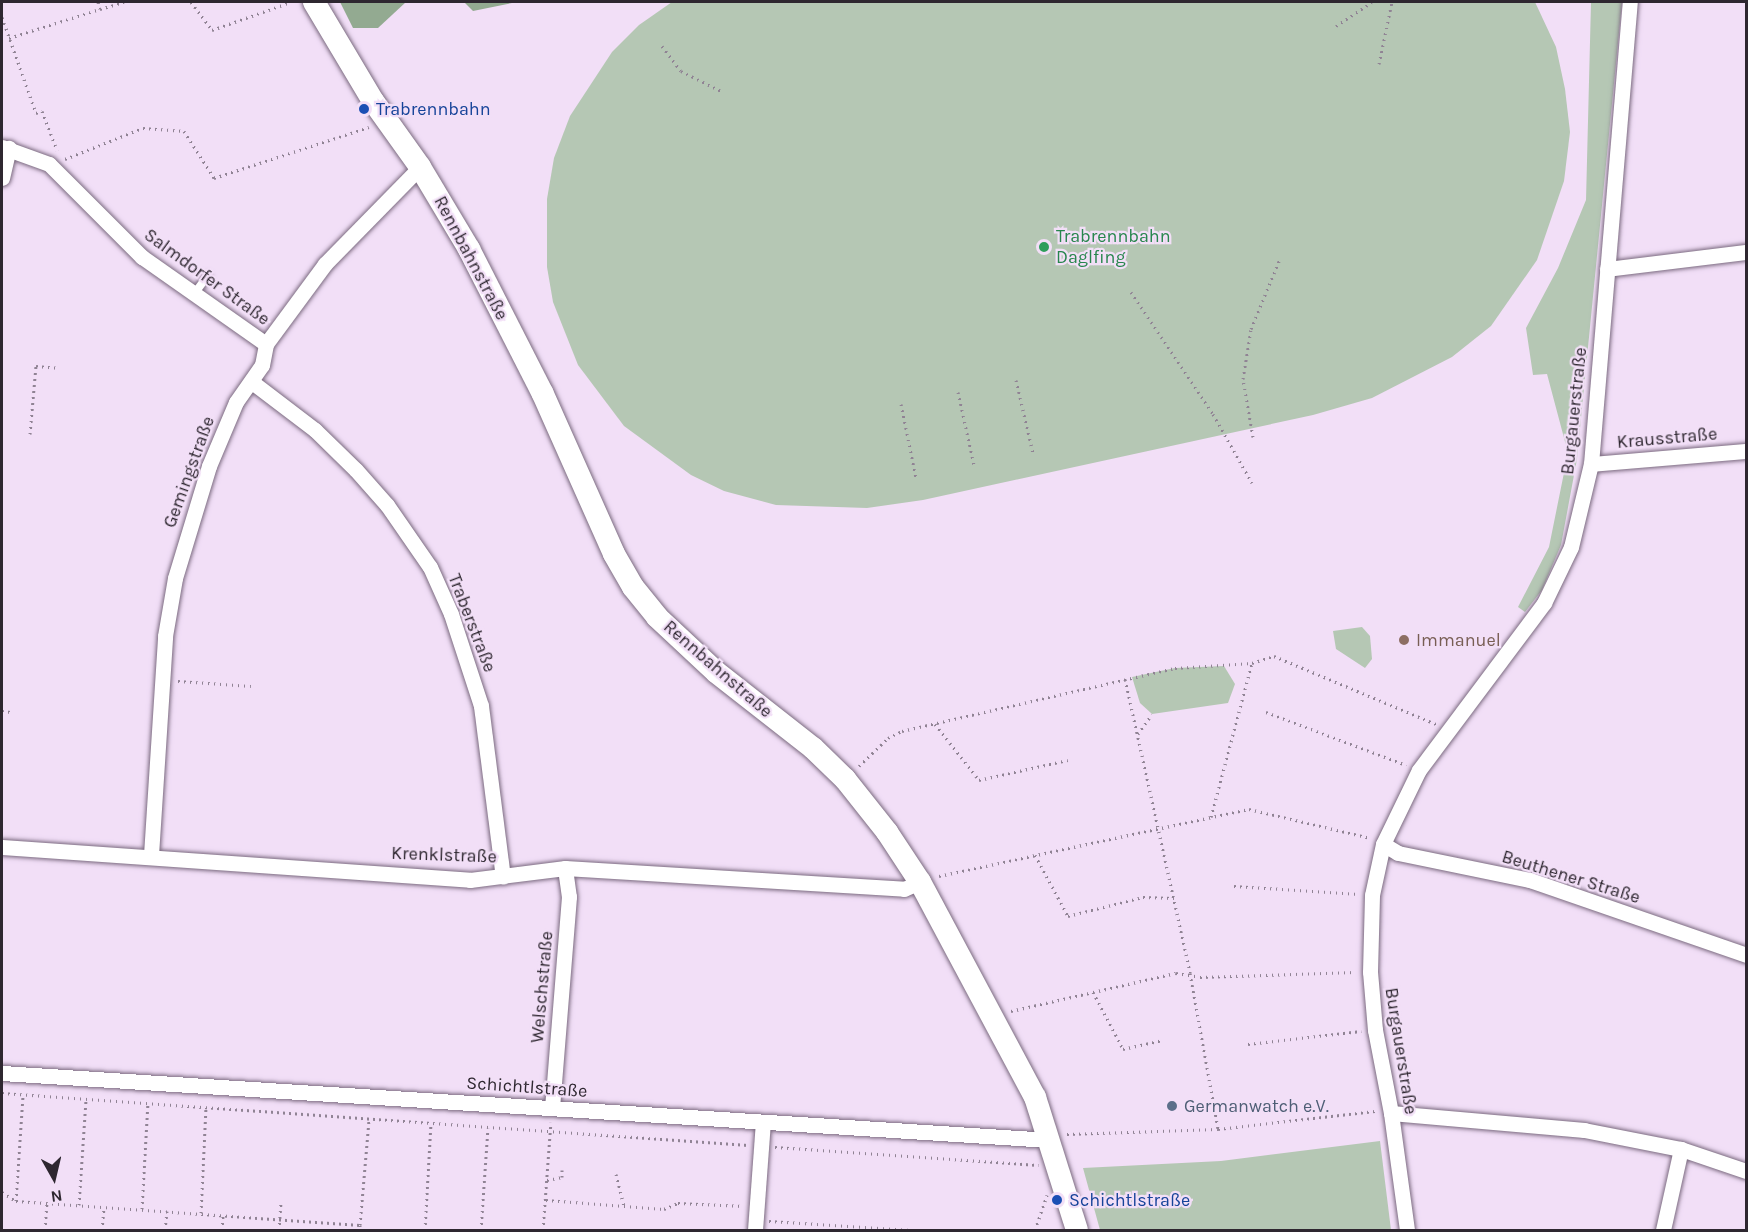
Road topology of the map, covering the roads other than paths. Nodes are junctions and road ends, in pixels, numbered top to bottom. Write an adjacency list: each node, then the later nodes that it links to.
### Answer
1 (314, 2): 4 (street, Rennbahnstraße)
2 (1630, 2): 7 (street, Burgauerstraße)
3 (5, 148): 5 (street); 9 (street, Salmdorfer Straße)
4 (420, 167): 10 (street, Gemingstraße); 19 (street, Rennbahnstraße)
5 (2, 178)
6 (1746, 252): 7 (street)
7 (1607, 269): 13 (street, Burgauerstraße)
8 (207, 277): 9 (lane)
9 (194, 294): 10 (street, Salmdorfer Straße)
10 (266, 344): 11 (street, Gemingstraße)
11 (252, 382): 16 (street, Gemingstraße); 18 (street, Traberstraße)
12 (1746, 451): 13 (street, Krausstraße)
13 (1591, 464): 14 (street, Burgauerstraße)
14 (1383, 844): 20 (street, Beuthener Straße); 23 (street, Burgauerstraße)
15 (2, 847): 16 (street, Krenklstraße)
16 (151, 855): 18 (street, Krenklstraße)
17 (565, 868): 18 (street, Krenklstraße); 19 (street, Krenklstraße); 22 (street, Welschstraße)
18 (503, 877)
19 (920, 882): 25 (street, Rennbahnstraße)
20 (1746, 955)
21 (2, 1073): 22 (street, Schichtlstraße)
22 (552, 1108): 24 (street, Schichtlstraße)
23 (1391, 1113): 26 (street); 30 (street, Burgauerstraße)
24 (763, 1122): 25 (street, Schichtlstraße); 28 (street)
25 (1057, 1137): 29 (street, Rennbahnstraße)
26 (1681, 1149): 27 (street); 31 (street)
27 (1746, 1171)
28 (756, 1219)
29 (1077, 1230)
30 (1407, 1230)
31 (1663, 1230)

